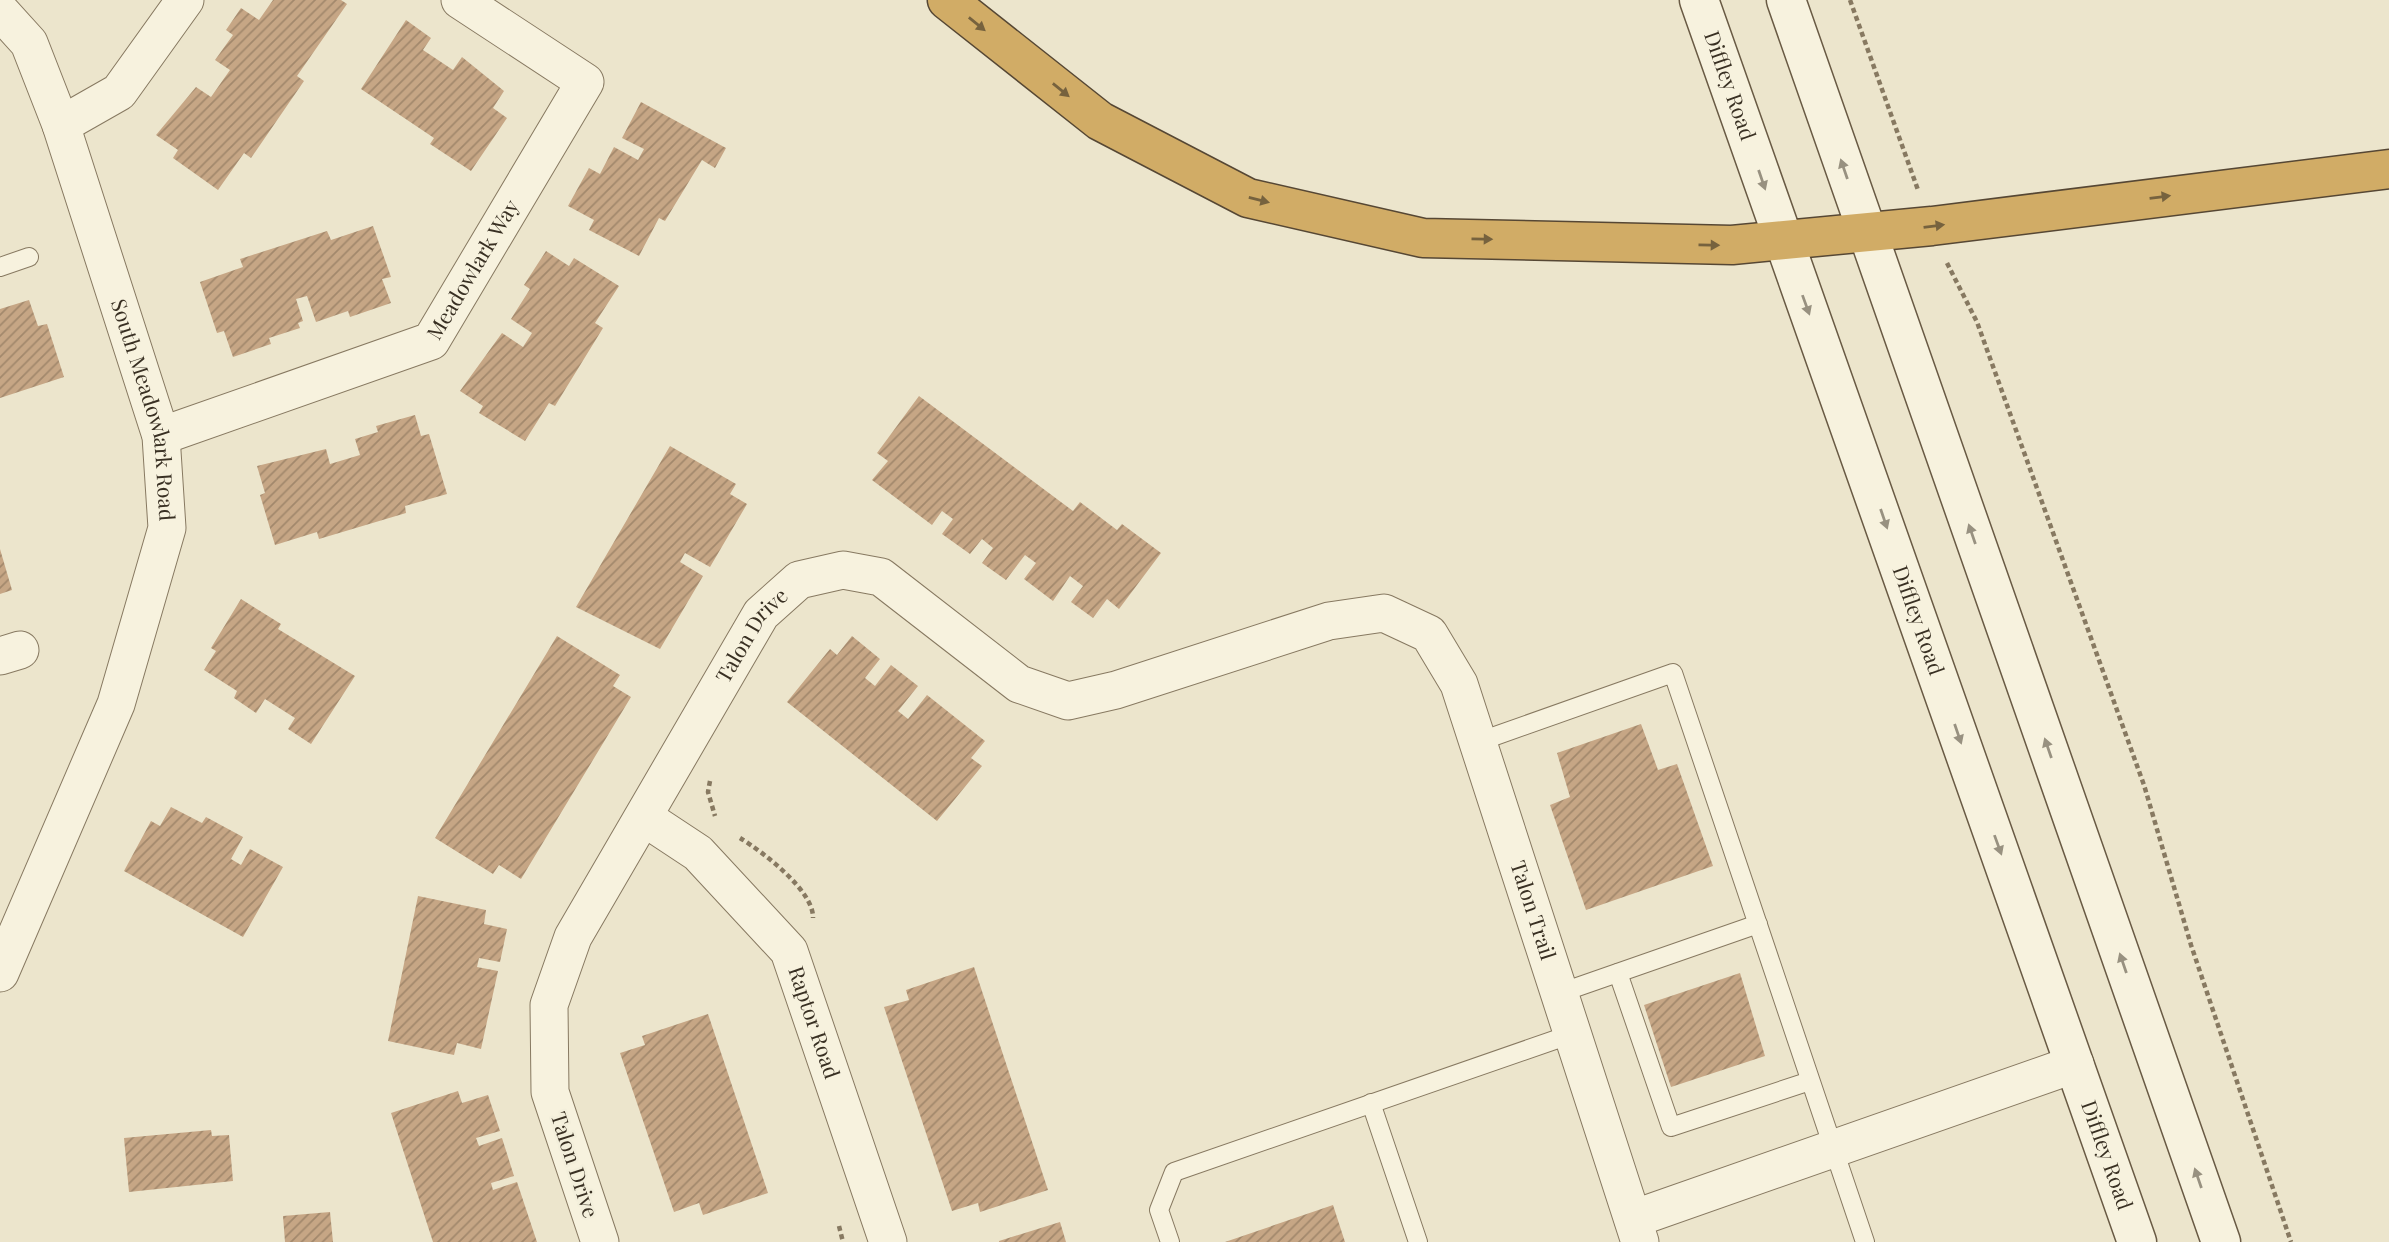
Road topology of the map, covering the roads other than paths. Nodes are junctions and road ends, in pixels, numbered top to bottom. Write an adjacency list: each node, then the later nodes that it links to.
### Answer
1 (185, 0): 7 (street)
2 (460, 0): 13 (street, Meadowlark Way)
3 (947, 0): 10 (highway, one-way to 10)
4 (1699, 0): 10 (main road, Diffley Road, one-way to 10)
5 (1786, 0): 9 (main road, one-way to 5)
6 (0, 11): 7 (street, South Meadowlark Road)
7 (61, 125): 13 (street, South Meadowlark Road)
8 (2389, 169): 9 (highway, one-way to 8)
9 (1866, 233): 10 (highway); 33 (main road, one-way to 9)
10 (1783, 241): 22 (main road, Diffley Road, one-way to 22)
11 (29, 257): 12 (lane)
12 (0, 267)
13 (160, 436): 18 (street, South Meadowlark Road)
14 (1384, 613): 15 (street, Talon Trail); 16 (street, Talon Drive)
15 (1478, 742): 17 (lane); 20 (street, Talon Trail)
16 (645, 818): 27 (street, Talon Drive); 28 (street, Raptor Road)
17 (1758, 924): 19 (lane); 23 (lane)
18 (0, 973)
19 (1618, 973): 20 (lane); 23 (lane)
20 (1560, 993): 21 (street, Talon Trail)
21 (1572, 1034): 24 (lane); 26 (street, Talon Trail)
22 (2076, 1064): 25 (street); 32 (main road, Diffley Road)
23 (1810, 1081): 25 (lane)
24 (1371, 1103): 29 (lane); 30 (lane)
25 (1833, 1149): 26 (street); 31 (lane)
26 (1636, 1231)
27 (600, 1242)
28 (888, 1242)
29 (1170, 1242)
30 (1418, 1242)
31 (1865, 1242)
32 (2137, 1242)
33 (2221, 1242)

